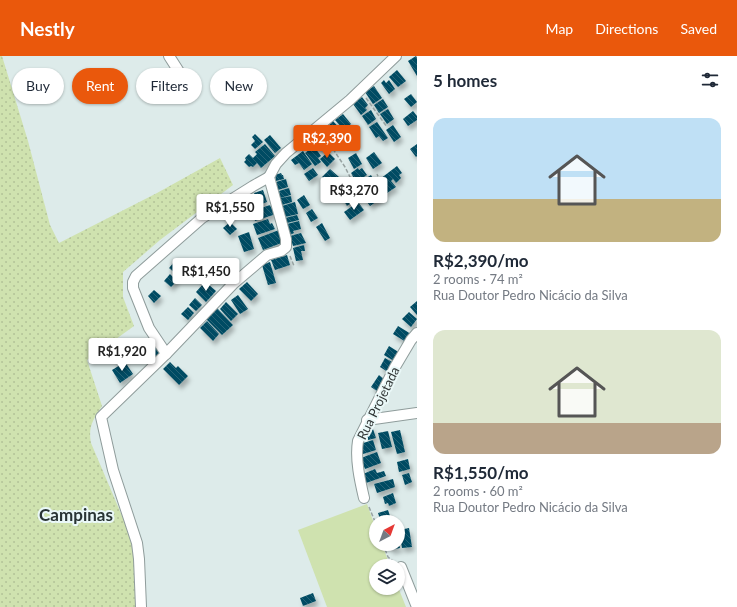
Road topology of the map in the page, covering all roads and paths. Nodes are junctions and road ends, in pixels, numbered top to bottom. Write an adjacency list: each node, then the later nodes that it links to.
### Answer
1 (169, 56): 3 (street)
2 (396, 56): 4 (street)
3 (177, 68)
4 (360, 90): 5 (street); 6 (path)
5 (318, 126): 8 (street); 9 (path)
6 (387, 127)
7 (377, 174): 9 (path)
8 (269, 177): 12 (street); 12 (street)
9 (360, 197): 10 (path)
10 (355, 202)
11 (417, 332): 14 (street, Rua Projetada)
12 (166, 354): 18 (street)
13 (417, 413): 14 (street)
14 (367, 420): 15 (street, Rua Projetada)
15 (364, 498): 16 (path)
16 (373, 515)
17 (405, 577): 19 (street)
18 (140, 607)
19 (417, 607)

